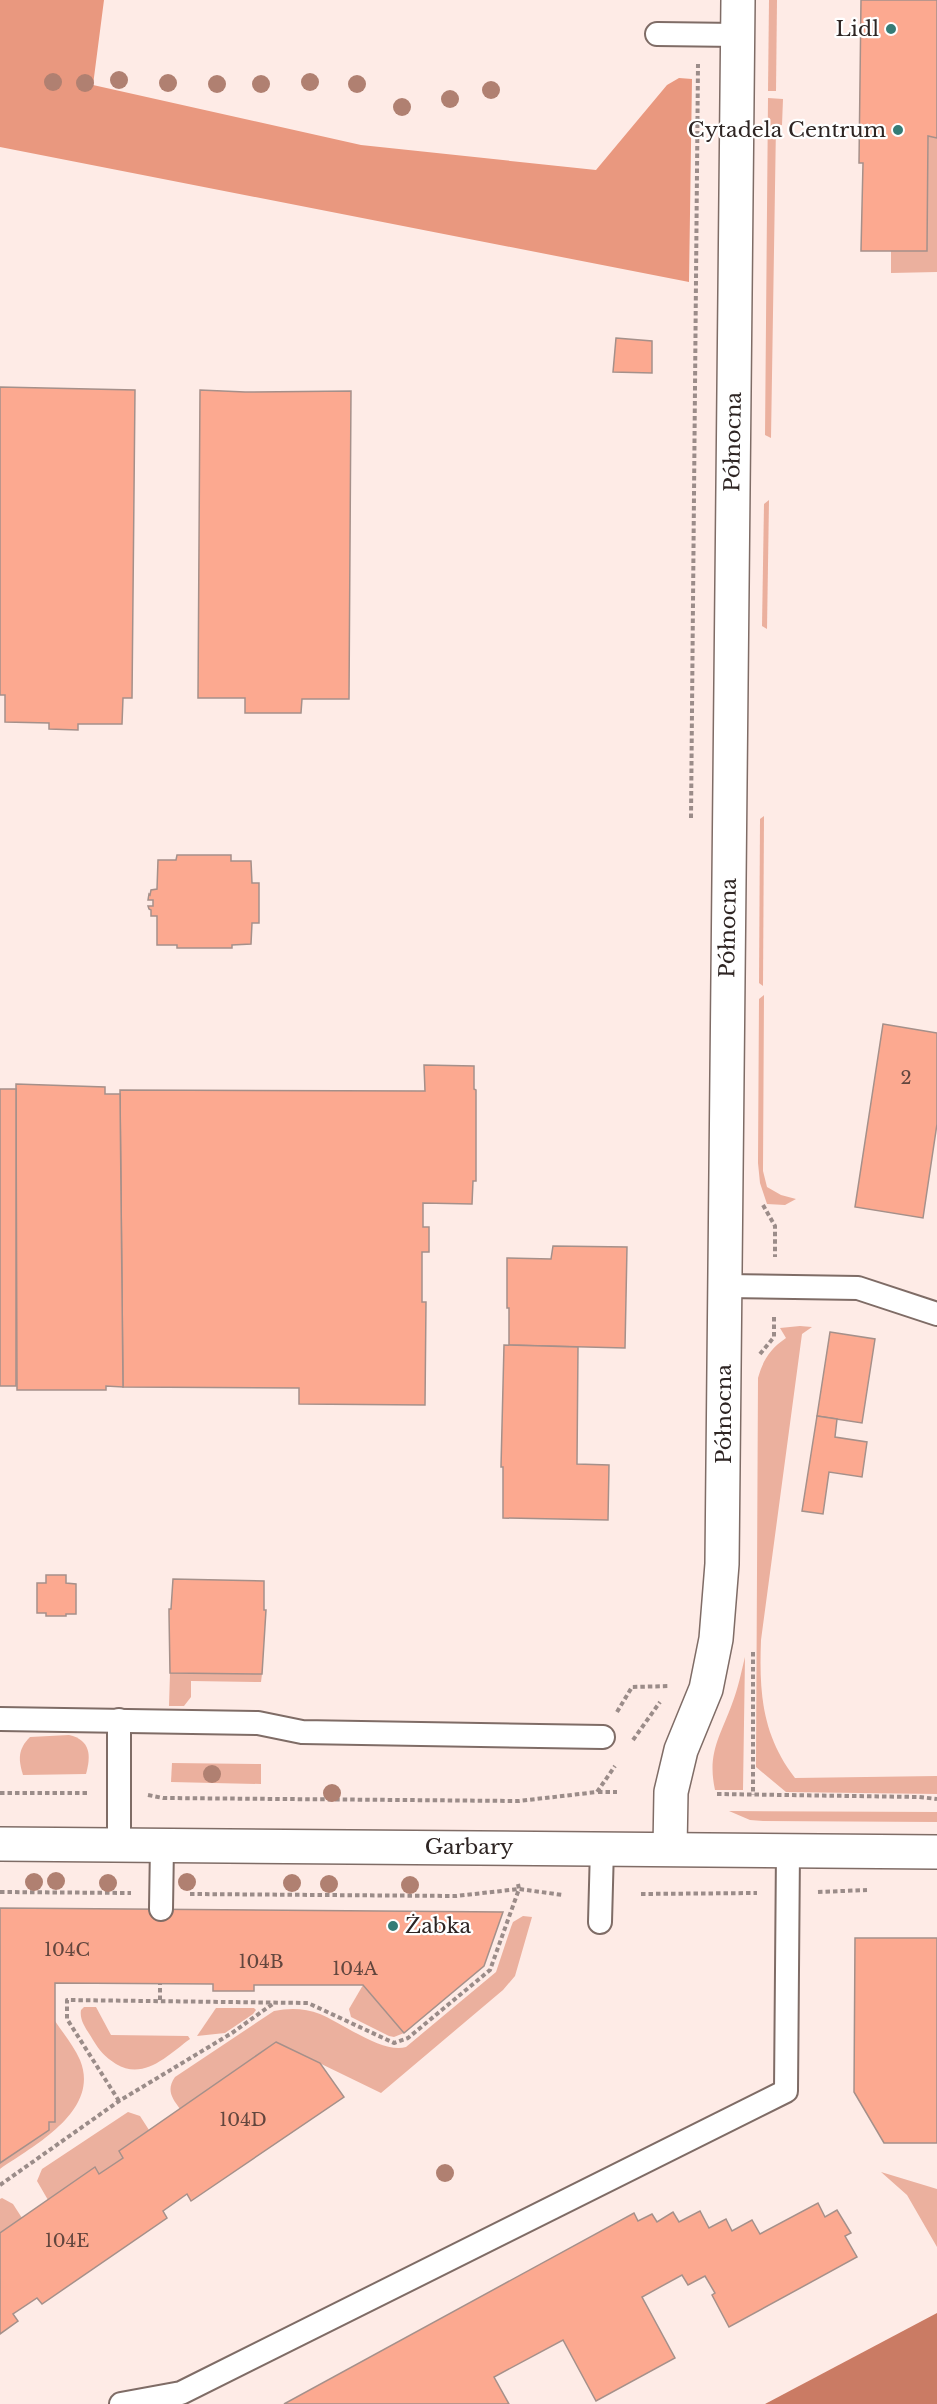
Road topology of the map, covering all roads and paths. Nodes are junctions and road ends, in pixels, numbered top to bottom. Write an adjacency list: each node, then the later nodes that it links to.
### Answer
1 (738, 0): 4 (street, Północna)
2 (657, 34): 3 (lane)
3 (699, 34): 4 (lane); 5 (path)
4 (738, 35): 6 (street, Północna)
5 (691, 820)
6 (724, 1286): 7 (lane); 27 (street, Północna)
7 (937, 1314)
8 (674, 1675): 9 (path)
9 (671, 1686): 12 (path); 13 (path)
10 (0, 1719): 11 (lane)
11 (119, 1720): 12 (lane); 18 (lane)
12 (603, 1737)
13 (631, 1744)
14 (617, 1763): 15 (path)
15 (597, 1792): 16 (path); 21 (path)
16 (617, 1792)
17 (0, 1793): 18 (path)
18 (119, 1794): 21 (path); 24 (lane)
19 (717, 1794): 20 (path)
20 (937, 1799)
21 (519, 1801): 22 (path)
22 (519, 1808)
23 (0, 1844): 24 (street, Garbary)
24 (119, 1845): 25 (street, Garbary)
25 (162, 1845): 26 (street, Garbary); 36 (lane)
26 (602, 1848): 27 (street, Garbary); 37 (lane)
27 (670, 1849): 28 (street, Garbary)
28 (788, 1850): 29 (street, Garbary); 33 (lane)
29 (937, 1852)
30 (519, 1889): 35 (path); 36 (path); 40 (path)
31 (871, 1890): 33 (path)
32 (0, 1892): 36 (path)
33 (788, 1893): 34 (path); 43 (lane)
34 (641, 1894)
35 (563, 1895)
36 (161, 1901)
37 (600, 1922)
38 (160, 1984): 39 (path)
39 (160, 2000): 40 (path); 41 (path)
40 (274, 2003): 41 (path)
41 (119, 2101): 42 (path)
42 (0, 2185)
43 (121, 2404)

